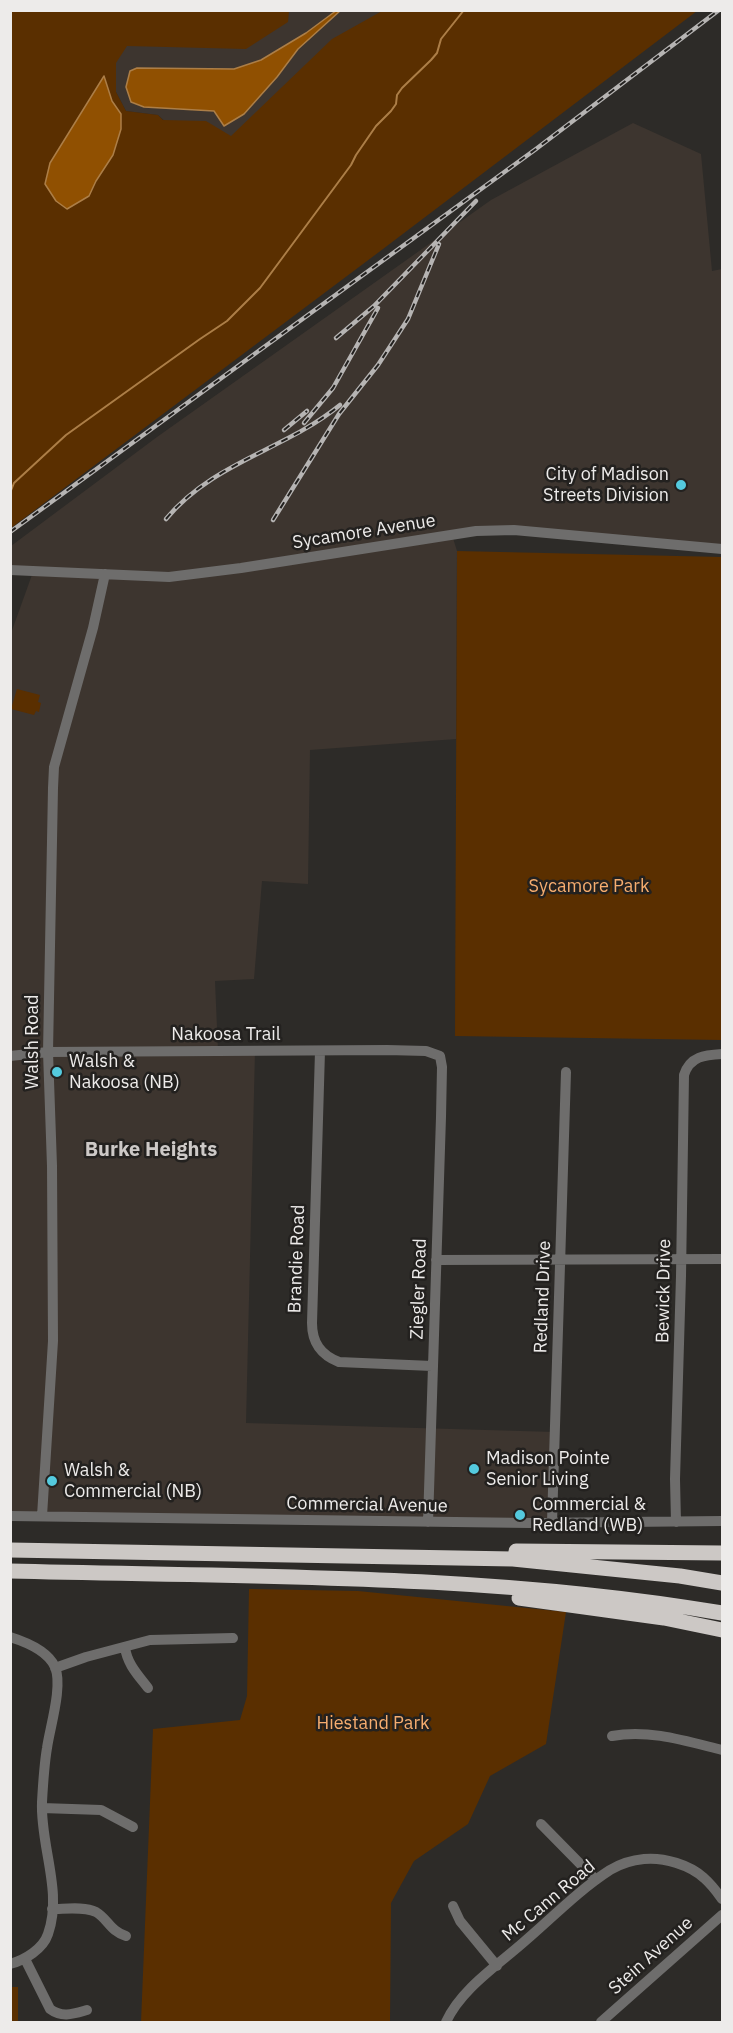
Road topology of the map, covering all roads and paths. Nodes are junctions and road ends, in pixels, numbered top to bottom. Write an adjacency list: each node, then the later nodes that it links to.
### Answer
1 (723, 549): 3 (street, Sycamore Avenue)
2 (13, 570): 3 (street, Sycamore Avenue)
3 (105, 574): 5 (street, Walsh Road)
4 (320, 1051): 5 (street, Nakoosa Trail); 8 (street, Nakoosa Trail); 14 (street, Brandie Road)
5 (48, 1052): 7 (street, Nakoosa Trail); 16 (street, Walsh Road)
6 (723, 1054): 10 (street, Bewick Drive)
7 (10, 1056)
8 (440, 1056): 12 (street, Ziegler Road)
9 (566, 1072): 13 (street, Redland Drive)
10 (681, 1259): 11 (street); 13 (street); 20 (street, Bewick Drive)
11 (723, 1259)
12 (436, 1260): 13 (street); 14 (street, Ziegler Road)
13 (560, 1260): 19 (street, Redland Drive)
14 (432, 1366): 18 (street, Ziegler Road)
15 (10, 1516): 16 (street, Commercial Avenue)
16 (42, 1516): 18 (street, Commercial Avenue)
17 (723, 1521): 20 (street, Commercial Avenue)
18 (428, 1522): 19 (street, Commercial Avenue)
19 (552, 1522): 20 (street, Commercial Avenue)
20 (676, 1522)
21 (10, 1548): 23 (highway)
22 (723, 1552): 23 (highway)
23 (381, 1556): 28 (highway)
24 (10, 1571): 25 (highway)
25 (62, 1573): 26 (highway); 27 (highway)
26 (10, 1577)
27 (355, 1580): 29 (highway); 30 (highway)
28 (723, 1583)
29 (723, 1613)
30 (723, 1630)
31 (10, 1637): 34 (street)
32 (232, 1638): 33 (street)
33 (125, 1647): 34 (street); 35 (street)
34 (55, 1668): 38 (street)
35 (148, 1688)
36 (612, 1736): 37 (street)
37 (723, 1750)
38 (42, 1808): 40 (street); 44 (street)
39 (541, 1824): 41 (street)
40 (133, 1827)
41 (596, 1880): 42 (street, Mc Cann Road); 49 (street, Mc Cann Road)
42 (723, 1899)
43 (453, 1906): 49 (street)
44 (52, 1909): 46 (street); 47 (street)
45 (723, 1915): 52 (street, Stein Avenue)
46 (126, 1936)
47 (25, 1959): 48 (street); 50 (street)
48 (10, 1964)
49 (497, 1966): 51 (street, Mc Cann Road)
50 (87, 2010)
51 (446, 2022)
52 (601, 2022)

